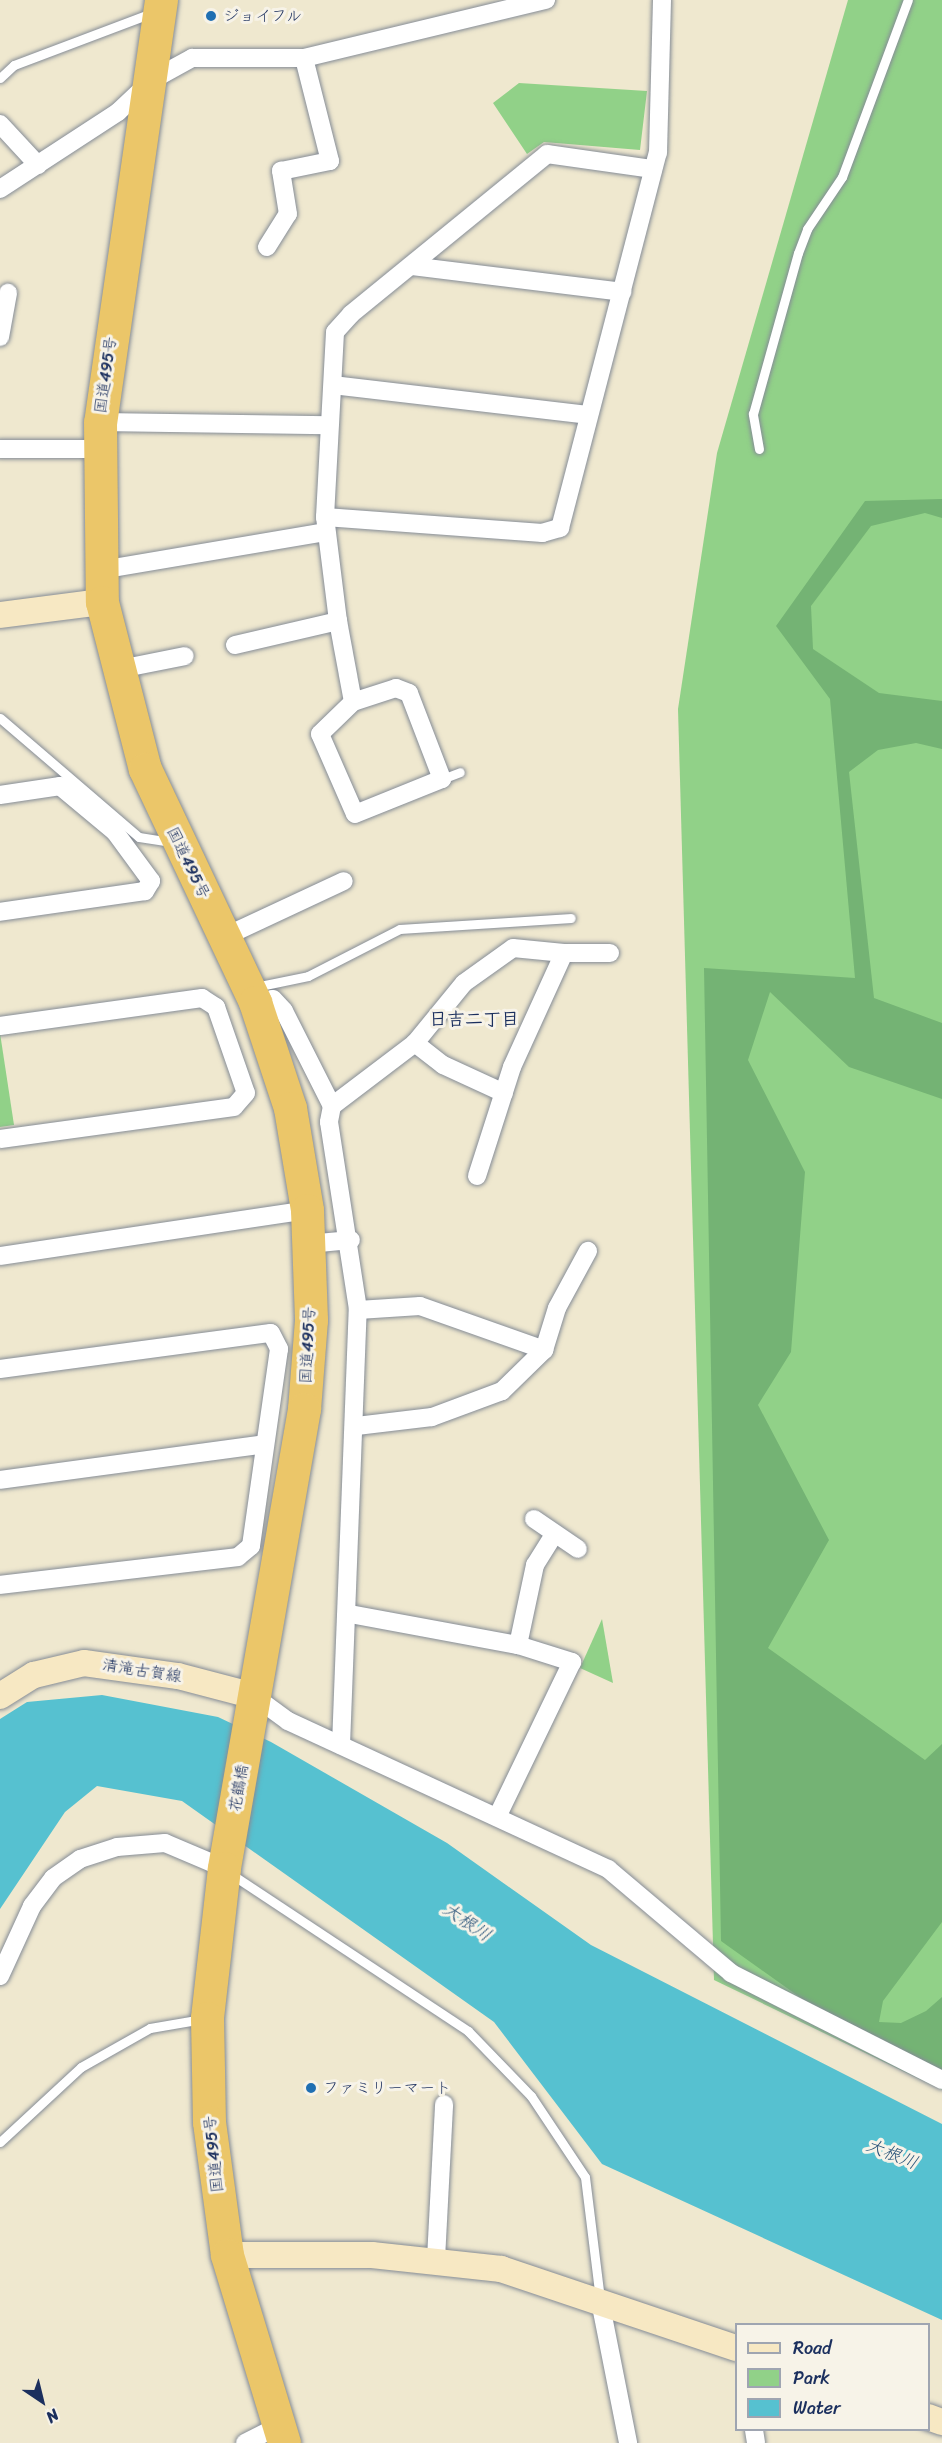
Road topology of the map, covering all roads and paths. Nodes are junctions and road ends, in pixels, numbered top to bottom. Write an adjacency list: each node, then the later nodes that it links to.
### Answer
1 (546, 0): 5 (street)
2 (662, 0): 10 (street)
3 (908, 0): 22 (lane)
4 (161, 5): 6 (lane); 7 (highway, 国道495号)
5 (304, 58): 7 (street); 12 (street)
6 (0, 78)
7 (153, 80): 9 (street); 20 (highway, 国道495号)
8 (0, 124): 9 (street)
9 (38, 165): 11 (street)
10 (654, 169): 13 (street); 14 (street)
11 (0, 189)
12 (267, 247)
13 (411, 266): 14 (street); 17 (street)
14 (622, 292): 18 (street)
15 (8, 293): 16 (street)
16 (0, 337)
17 (333, 385): 18 (street); 19 (street)
18 (587, 415): 23 (street)
19 (329, 425): 20 (street); 23 (street)
20 (100, 435): 21 (street); 24 (highway, 国道495号)
21 (0, 449)
22 (759, 449)
23 (325, 525): 24 (street); 27 (street)
24 (101, 570): 25 (highway, 国道495号)
25 (102, 602): 26 (street); 30 (highway, 国道495号)
26 (8, 612)
27 (338, 621): 28 (street); 31 (street)
28 (235, 645)
29 (185, 656): 30 (street)
30 (116, 670): 36 (highway, 国道495号)
31 (353, 702): 34 (street); 34 (street)
32 (0, 718): 36 (lane)
33 (460, 772): 34 (lane)
34 (442, 779)
35 (0, 795): 38 (street)
36 (178, 843): 40 (highway, 国道495号)
37 (344, 881): 40 (street)
38 (0, 912)
39 (571, 918): 43 (lane)
40 (224, 937): 43 (highway, 国道495号)
41 (564, 953): 42 (street); 45 (street); 46 (street)
42 (610, 953)
43 (252, 995): 47 (street); 50 (highway, 国道495号)
44 (0, 1026): 48 (street)
45 (416, 1043): 46 (street); 47 (street)
46 (504, 1093): 49 (street)
47 (332, 1106): 51 (street)
48 (0, 1138)
49 (477, 1176)
50 (307, 1210): 52 (highway, 国道495号); 54 (street)
51 (351, 1240): 52 (street); 55 (street)
52 (308, 1244): 68 (highway, 国道495号)
53 (588, 1251): 56 (street)
54 (0, 1256)
55 (358, 1310): 56 (street); 58 (street)
56 (544, 1350): 58 (street)
57 (0, 1369): 59 (street)
58 (357, 1426): 65 (street)
59 (265, 1444): 60 (street); 64 (street)
60 (0, 1480)
61 (534, 1519): 62 (street)
62 (554, 1535): 63 (street); 66 (street)
63 (578, 1549)
64 (0, 1585)
65 (350, 1614): 66 (street); 69 (street)
66 (518, 1645): 70 (street)
67 (0, 1696): 68 (street, 清滝古賀線)
68 (253, 1708): 69 (street); 71 (highway, 花鶴橋)
69 (341, 1745): 70 (street)
70 (498, 1815): 74 (street)
71 (225, 1863): 72 (street); 73 (highway, 国道495号); 79 (lane)
72 (0, 1976)
73 (207, 2018): 76 (lane); 77 (highway, 国道495号)
74 (942, 2080)
75 (444, 2104): 78 (street)
76 (0, 2142)
77 (227, 2255): 78 (street); 81 (highway, 国道495号)
78 (436, 2259): 79 (street)
79 (600, 2301): 80 (street); 83 (street)
80 (735, 2348)
81 (282, 2434): 82 (street)
82 (245, 2443)
83 (628, 2443)

